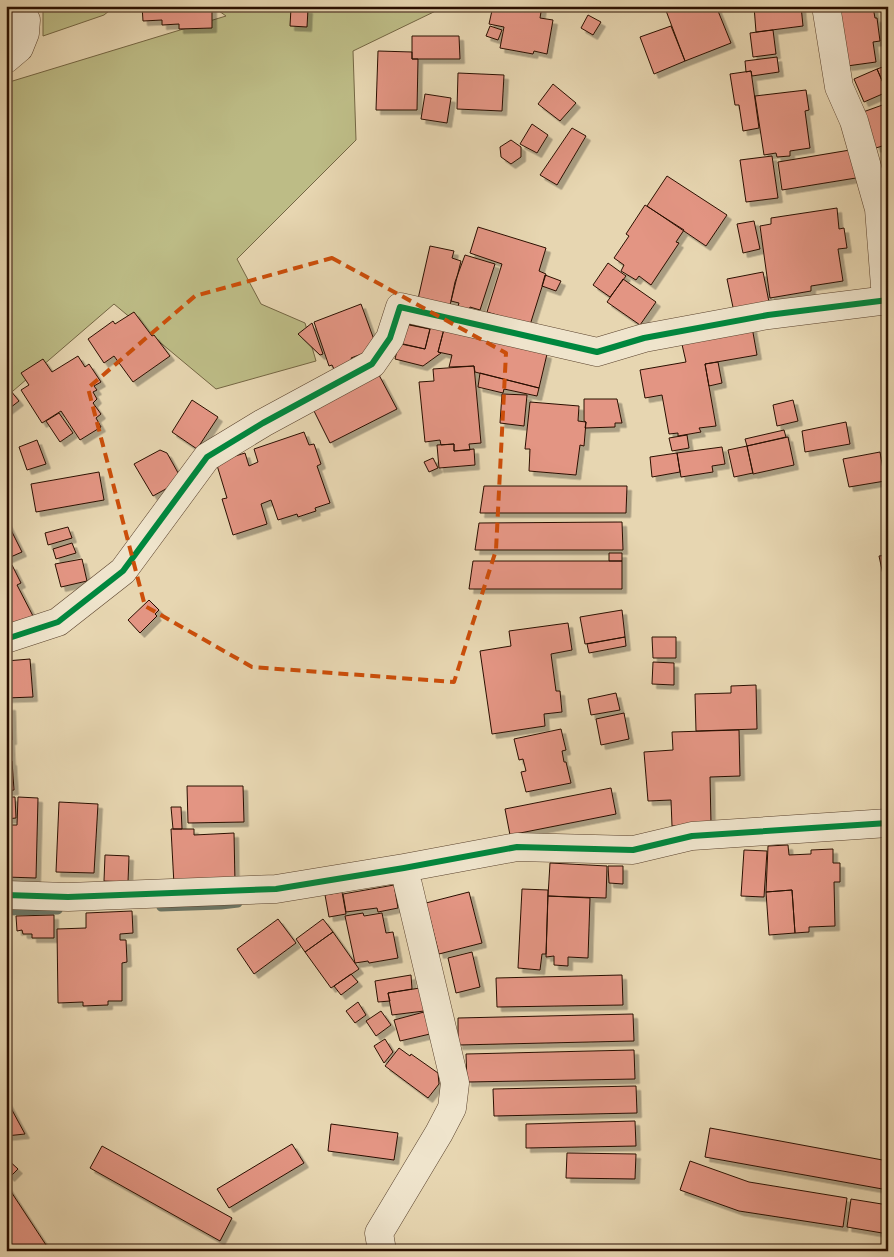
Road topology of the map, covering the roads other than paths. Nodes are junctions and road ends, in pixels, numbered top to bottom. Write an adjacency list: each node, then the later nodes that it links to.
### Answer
1 (19, 6): 3 (street)
2 (826, 6): 4 (street)
3 (6, 59)
4 (887, 300): 5 (street)
5 (6, 639)
6 (888, 823): 7 (street)
7 (406, 875): 8 (street); 9 (street)
8 (6, 896)
9 (382, 1251)

